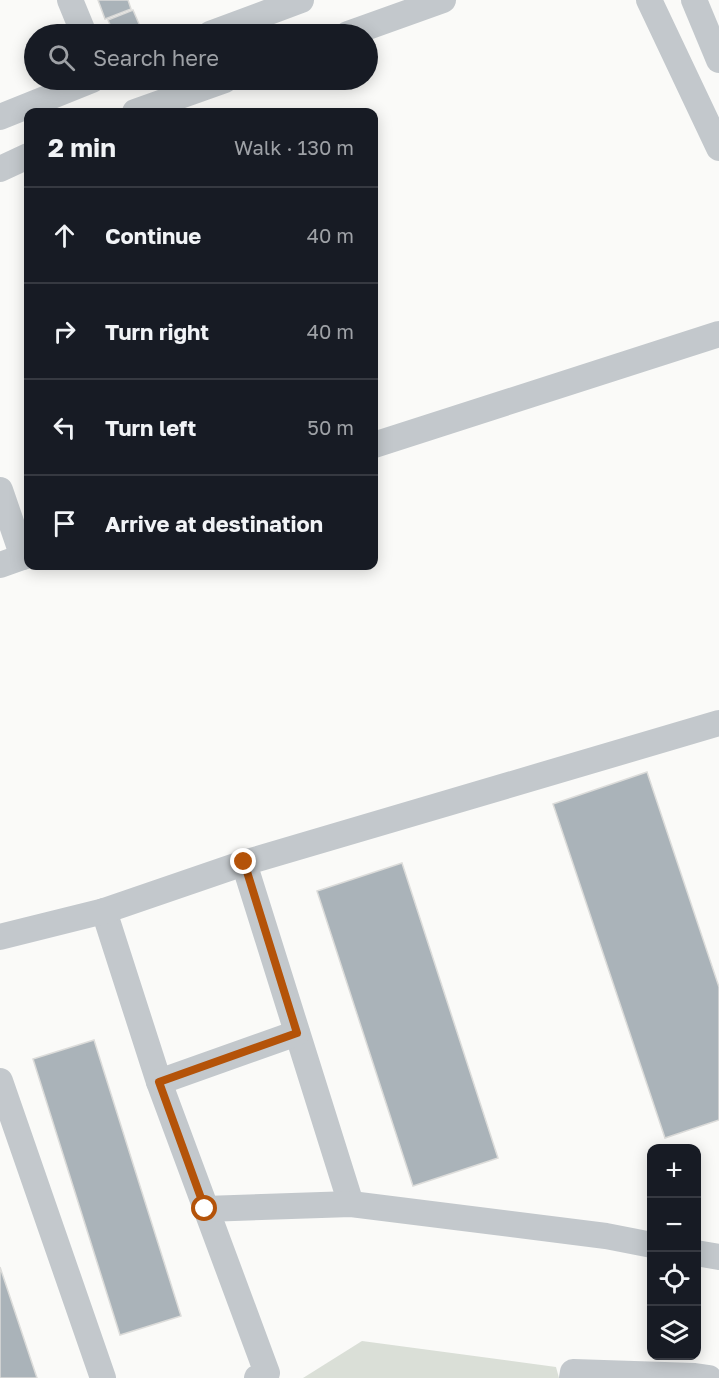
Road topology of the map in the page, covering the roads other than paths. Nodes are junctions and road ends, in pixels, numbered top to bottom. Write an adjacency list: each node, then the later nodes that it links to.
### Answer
1 (70, 0): 6 (street)
2 (301, 0): 7 (street)
3 (443, 0): 8 (street)
4 (649, 0): 14 (street)
5 (705, 10): 9 (street)
6 (80, 24)
7 (237, 24)
8 (376, 24)
9 (719, 60)
10 (67, 90): 13 (street)
11 (197, 90): 12 (street)
12 (146, 108)
13 (0, 117)
14 (719, 148)
15 (24, 158): 16 (street)
16 (0, 169)
17 (719, 334): 18 (street)
18 (378, 444)
19 (0, 489): 20 (street)
20 (17, 559)
21 (719, 723): 22 (street)
22 (244, 862): 23 (street); 25 (street)
23 (104, 910): 24 (street); 27 (street)
24 (0, 936)
25 (297, 1033): 27 (street); 28 (street)
26 (0, 1081): 33 (street)
27 (159, 1082): 29 (street)
28 (351, 1204): 29 (street); 30 (street)
29 (205, 1209): 34 (street)
30 (647, 1244)
31 (701, 1254): 32 (street)
32 (719, 1257)
33 (103, 1378)
34 (257, 1378)
35 (572, 1378): 36 (street)
36 (709, 1378)

